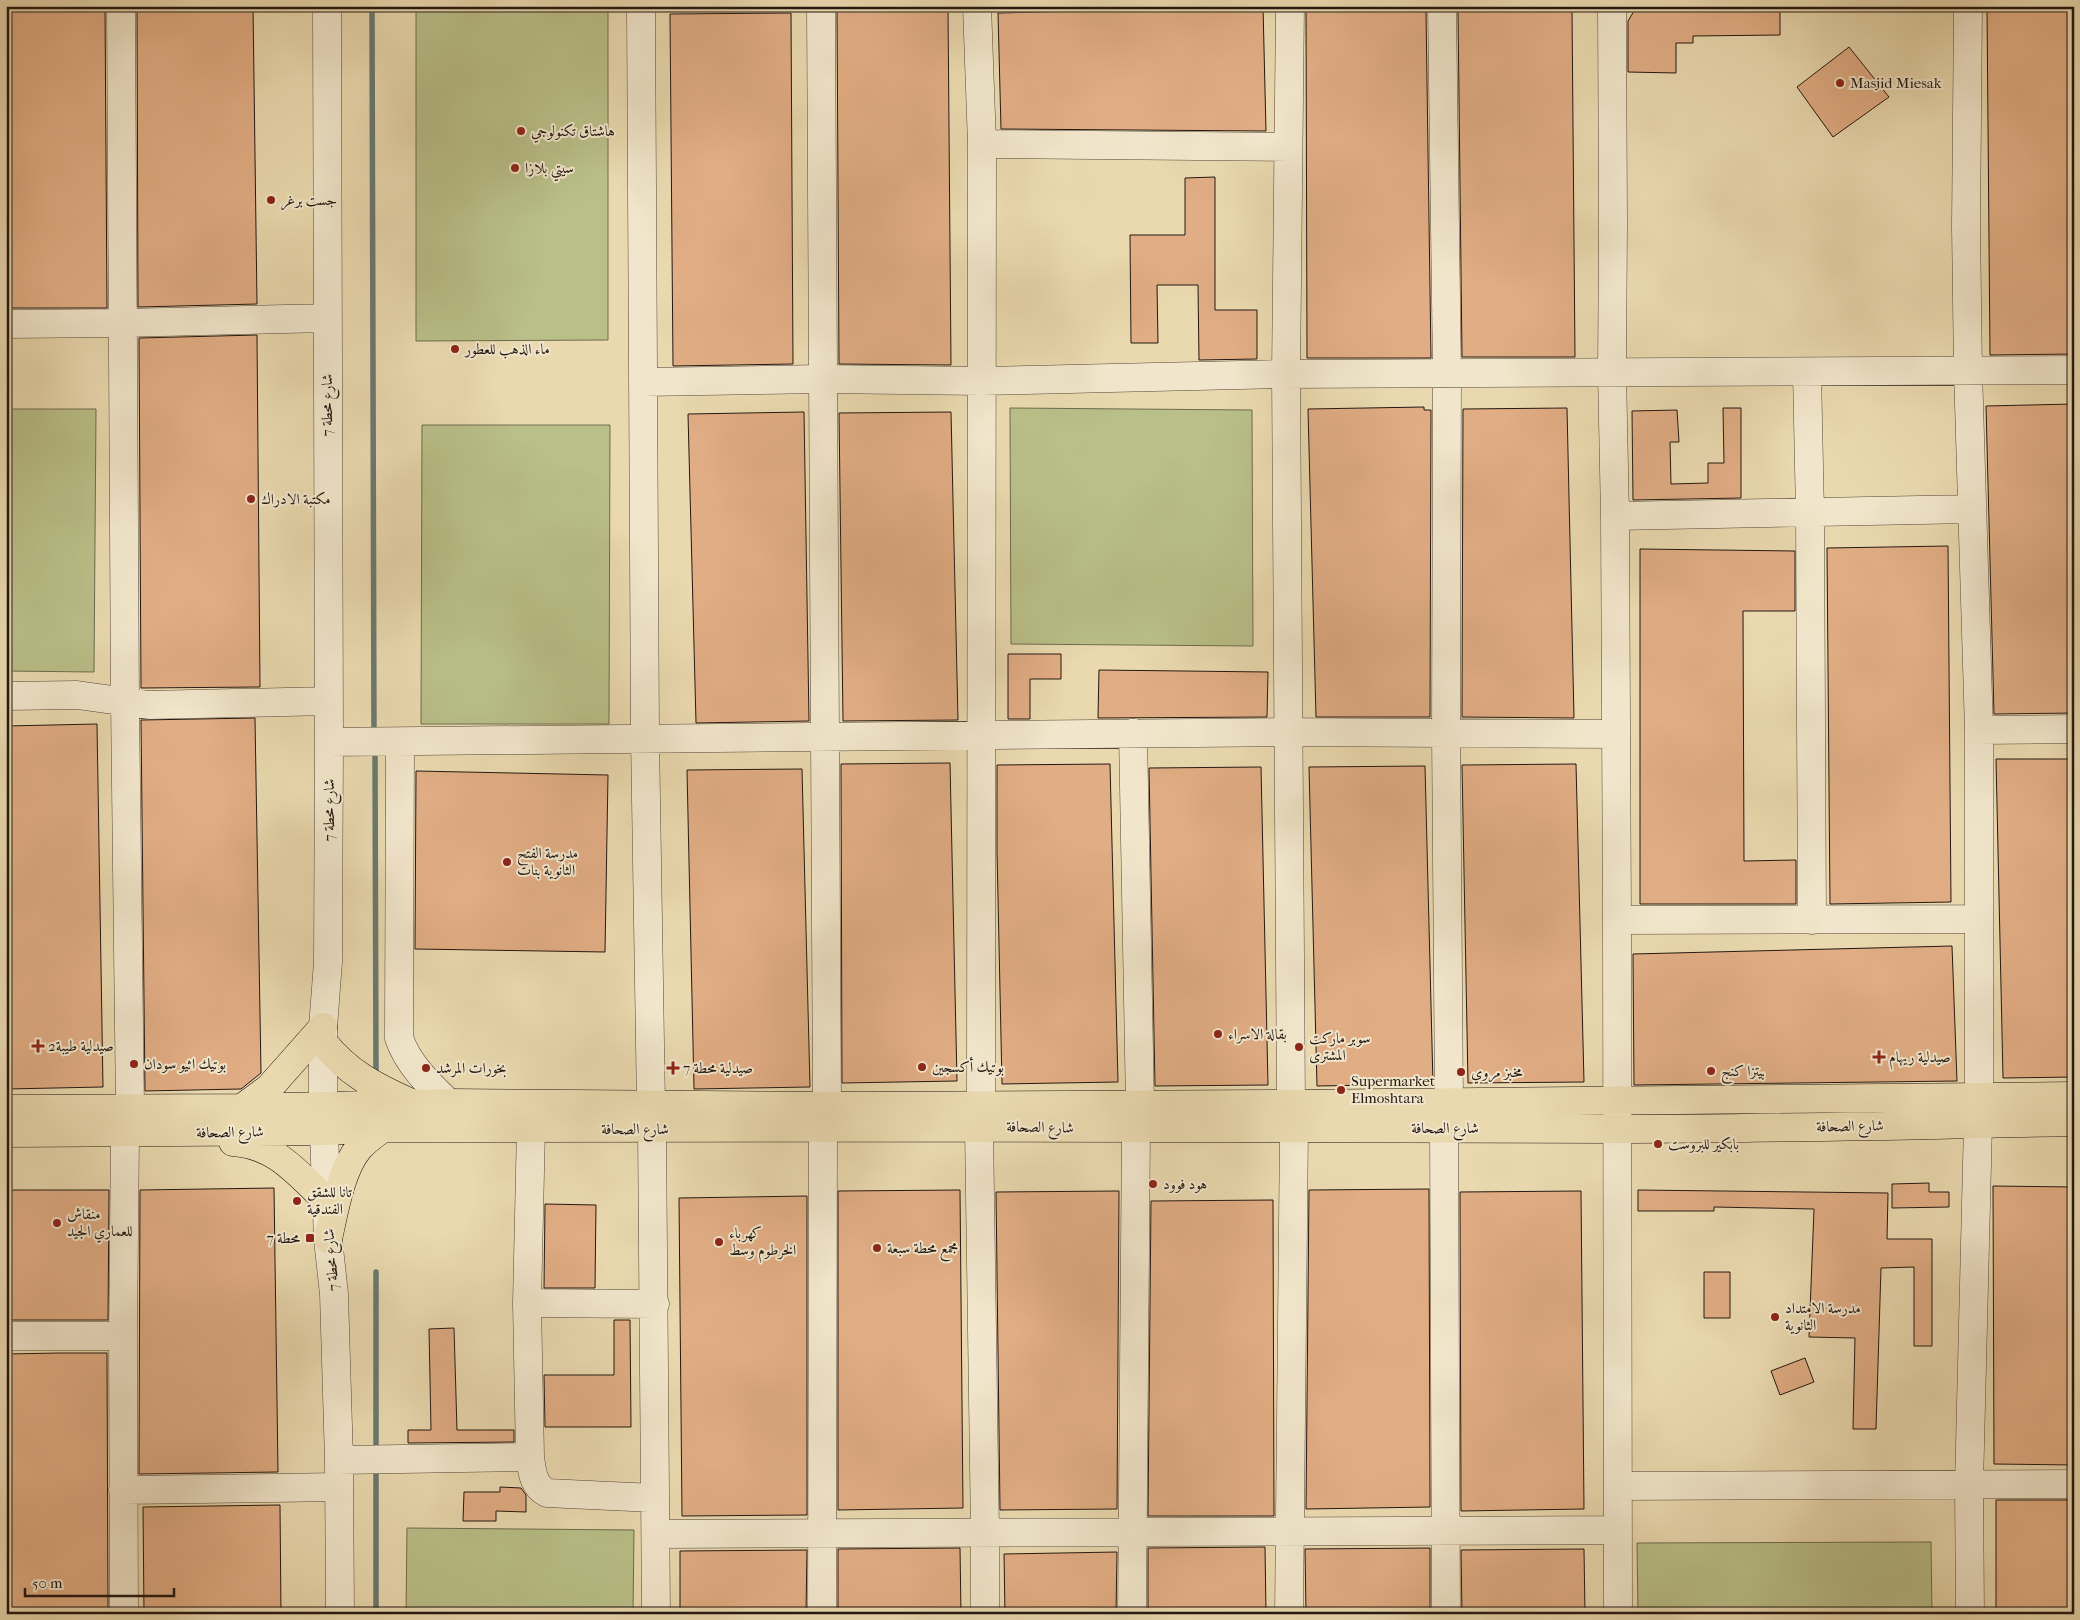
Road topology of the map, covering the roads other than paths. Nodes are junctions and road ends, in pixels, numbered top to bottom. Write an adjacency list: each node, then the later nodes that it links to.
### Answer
1 (121, 6): 13 (street)
2 (327, 6): 12 (street, شارع محطة 7)
3 (640, 6): 23 (street)
4 (821, 6): 21 (street)
5 (978, 6): 10 (street)
6 (1290, 6): 11 (street)
7 (1442, 6): 19 (street)
8 (1612, 6): 17 (street)
9 (1968, 6): 16 (street)
10 (982, 144): 11 (street); 22 (street)
11 (1288, 147): 20 (street)
12 (327, 318): 13 (street); 28 (street, شارع محطة 7)
13 (122, 323): 14 (street); 29 (street)
14 (6, 324)
15 (2074, 370): 16 (street)
16 (1968, 371): 18 (street); 24 (street)
17 (1612, 372): 18 (street); 19 (street); 26 (street)
18 (1807, 372): 25 (street)
19 (1447, 373): 20 (street); 33 (street)
20 (1286, 374): 22 (street); 32 (street)
21 (823, 379): 22 (street); 23 (street); 36 (street)
22 (981, 380): 37 (street)
23 (643, 382): 38 (street)
24 (1972, 509): 25 (street); 31 (street)
25 (1810, 513): 26 (street); 43 (street)
26 (1615, 516): 35 (street)
27 (6, 696): 29 (street)
28 (329, 701): 29 (street); 39 (street, شارع محطة 7)
29 (125, 703): 59 (street)
30 (2074, 729): 31 (street)
31 (1979, 730): 41 (street)
32 (1288, 732): 33 (street); 34 (street); 54 (street)
33 (1446, 732): 35 (street); 52 (street)
34 (1133, 733): 37 (street); 56 (street)
35 (1615, 734): 42 (street)
36 (825, 735): 37 (street); 38 (street); 57 (street)
37 (980, 735): 53 (street)
38 (645, 738): 40 (street); 55 (street)
39 (330, 742): 40 (street); 44 (street, شارع محطة 7)
40 (400, 742): 47 (street)
41 (1979, 919): 43 (street); 51 (street)
42 (1617, 920): 43 (street); 46 (street)
43 (1812, 920)
44 (324, 1035): 48 (main road); 49 (main road); 58 (street, شارع محطة 7)
45 (2074, 1096): 51 (main road, شارع الصحافة)
46 (1616, 1101): 51 (main road, شارع الصحافة); 52 (main road, شارع الصحافة); 64 (street)
47 (449, 1103): 48 (main road, شارع الصحافة); 55 (main road, شارع الصحافة); 62 (street)
48 (415, 1104): 58 (main road, شارع الصحافة)
49 (242, 1108): 58 (main road, شارع الصحافة); 59 (main road, شارع الصحافة)
50 (6, 1109): 59 (main road, شارع الصحافة)
51 (1979, 1111): 60 (main road, شارع الصحافة); 64 (main road, شارع الصحافة); 76 (street)
52 (1447, 1115): 54 (main road, شارع الصحافة); 64 (main road, شارع الصحافة); 82 (street)
53 (980, 1116): 56 (main road, شارع الصحافة); 57 (main road, شارع الصحافة); 85 (street)
54 (1292, 1116): 56 (main road, شارع الصحافة); 84 (street)
55 (652, 1117): 57 (main road, شارع الصحافة); 63 (main road, شارع الصحافة); 70 (street)
56 (1138, 1117): 83 (street)
57 (825, 1118): 87 (street)
58 (324, 1119): 61 (main road, شارع الصحافة); 66 (main road, شارع الصحافة); 67 (street, شارع محطة 7)
59 (127, 1120): 65 (main road, شارع الصحافة); 66 (main road, شارع الصحافة); 72 (street)
60 (2074, 1122)
61 (383, 1128): 62 (main road, شارع الصحافة); 68 (main road)
62 (473, 1128): 63 (main road, شارع الصحافة)
63 (531, 1128): 69 (street)
64 (1618, 1129): 77 (street)
65 (6, 1133)
66 (162, 1133): 67 (main road)
67 (326, 1200): 68 (street, شارع محطة 7)
68 (328, 1239): 74 (street, شارع محطة 7)
69 (527, 1303): 70 (street); 73 (street)
70 (655, 1304): 80 (street)
71 (6, 1336): 72 (street)
72 (123, 1336): 79 (street)
73 (530, 1457): 74 (street); 80 (street)
74 (339, 1460): 78 (street, شارع محطة 7)
75 (2074, 1484): 76 (street)
76 (1969, 1485): 77 (street); 97 (street)
77 (1618, 1486): 81 (street)
78 (339, 1487): 79 (street); 89 (street, شارع محطة 7)
79 (123, 1490): 88 (street)
80 (654, 1498): 86 (street)
81 (1618, 1530): 82 (street); 96 (street)
82 (1445, 1531): 84 (street); 95 (street)
83 (1132, 1532): 84 (street); 85 (street); 93 (street)
84 (1289, 1532): 94 (street)
85 (985, 1533): 87 (street); 92 (street)
86 (656, 1534): 87 (street); 90 (street)
87 (821, 1534): 91 (street)
88 (124, 1614)
89 (340, 1614)
90 (656, 1614)
91 (822, 1614)
92 (985, 1614)
93 (1132, 1614)
94 (1290, 1614)
95 (1446, 1614)
96 (1618, 1614)
97 (1970, 1614)

